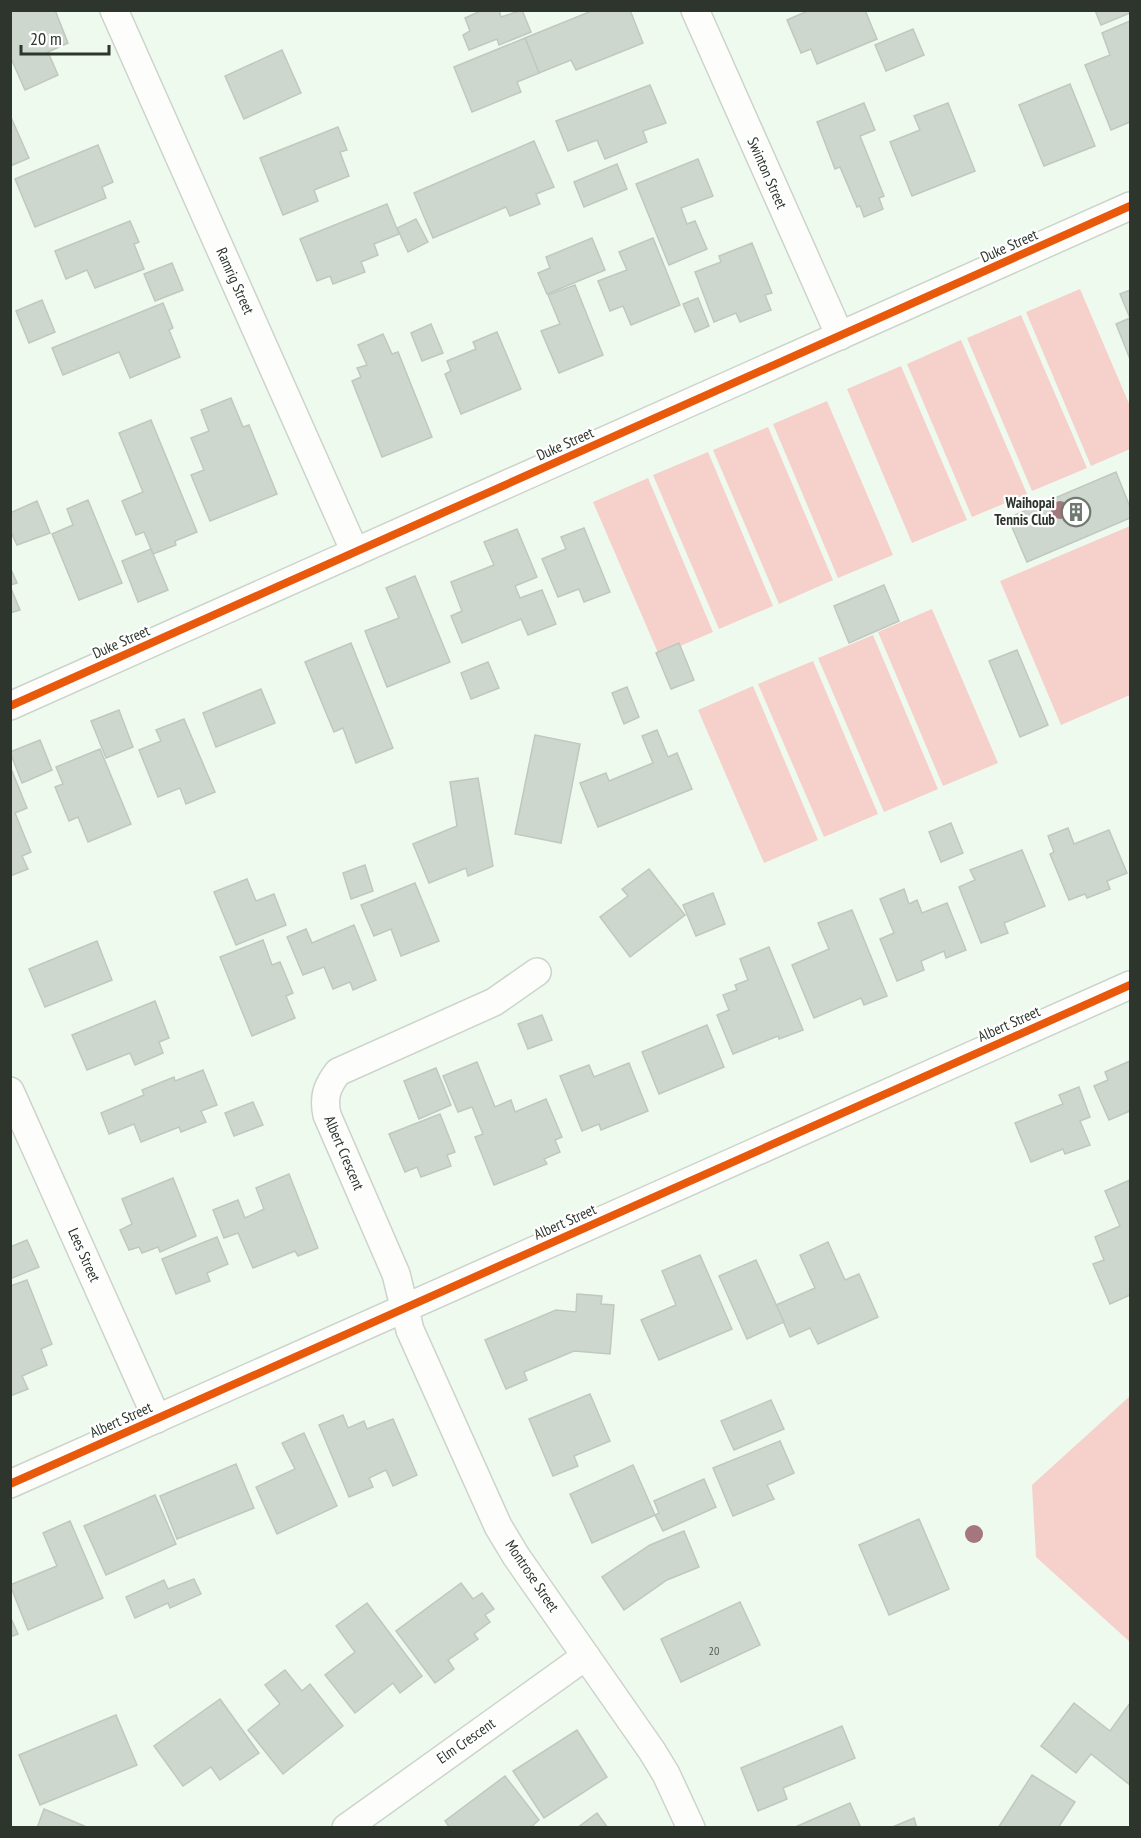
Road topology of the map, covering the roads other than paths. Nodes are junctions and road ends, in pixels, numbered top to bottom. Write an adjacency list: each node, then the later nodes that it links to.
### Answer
1 (114, 10): 5 (street, Ramrig Street)
2 (695, 10): 4 (street, Swinton Street)
3 (1131, 206): 4 (street, Duke Street)
4 (840, 336): 5 (street, Duke Street)
5 (355, 552): 6 (street, Duke Street)
6 (10, 706)
7 (537, 972): 10 (street, Albert Crescent)
8 (1131, 985): 10 (street, Albert Street)
9 (10, 1091): 11 (street, Lees Street)
10 (405, 1308): 11 (street, Albert Street); 13 (street, Montrose Street)
11 (157, 1419): 12 (street, Albert Street)
12 (10, 1484)
13 (586, 1656): 14 (street, Elm Crescent); 15 (street, Montrose Street)
14 (346, 1827)
15 (691, 1827)

